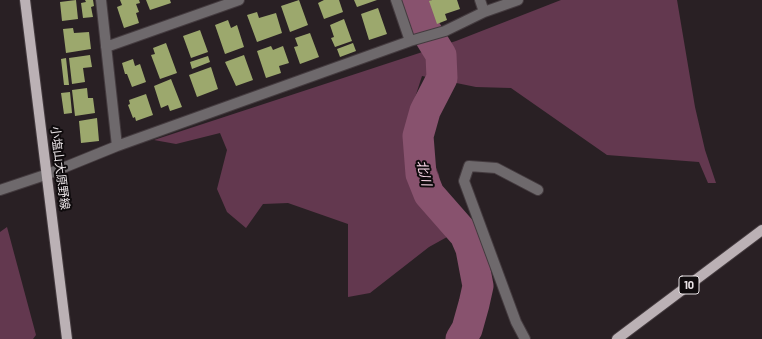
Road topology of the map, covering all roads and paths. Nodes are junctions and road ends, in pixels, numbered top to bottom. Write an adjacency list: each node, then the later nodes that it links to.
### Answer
1 (25, 0): 11 (main road, 小塩山大原野線)
2 (101, 0): 9 (street)
3 (239, 0): 9 (street)
4 (396, 0): 8 (street)
5 (480, 0): 7 (street)
6 (518, 0): 7 (street)
7 (484, 12): 8 (street)
8 (410, 41): 10 (street)
9 (106, 48): 10 (street)
10 (116, 146): 11 (street)
11 (48, 174): 12 (street); 15 (main road, 小塩山大原野線)
12 (0, 190)
13 (538, 190): 16 (street)
14 (762, 230): 17 (main road, 10)
15 (67, 339)
16 (525, 339)
17 (617, 339)

